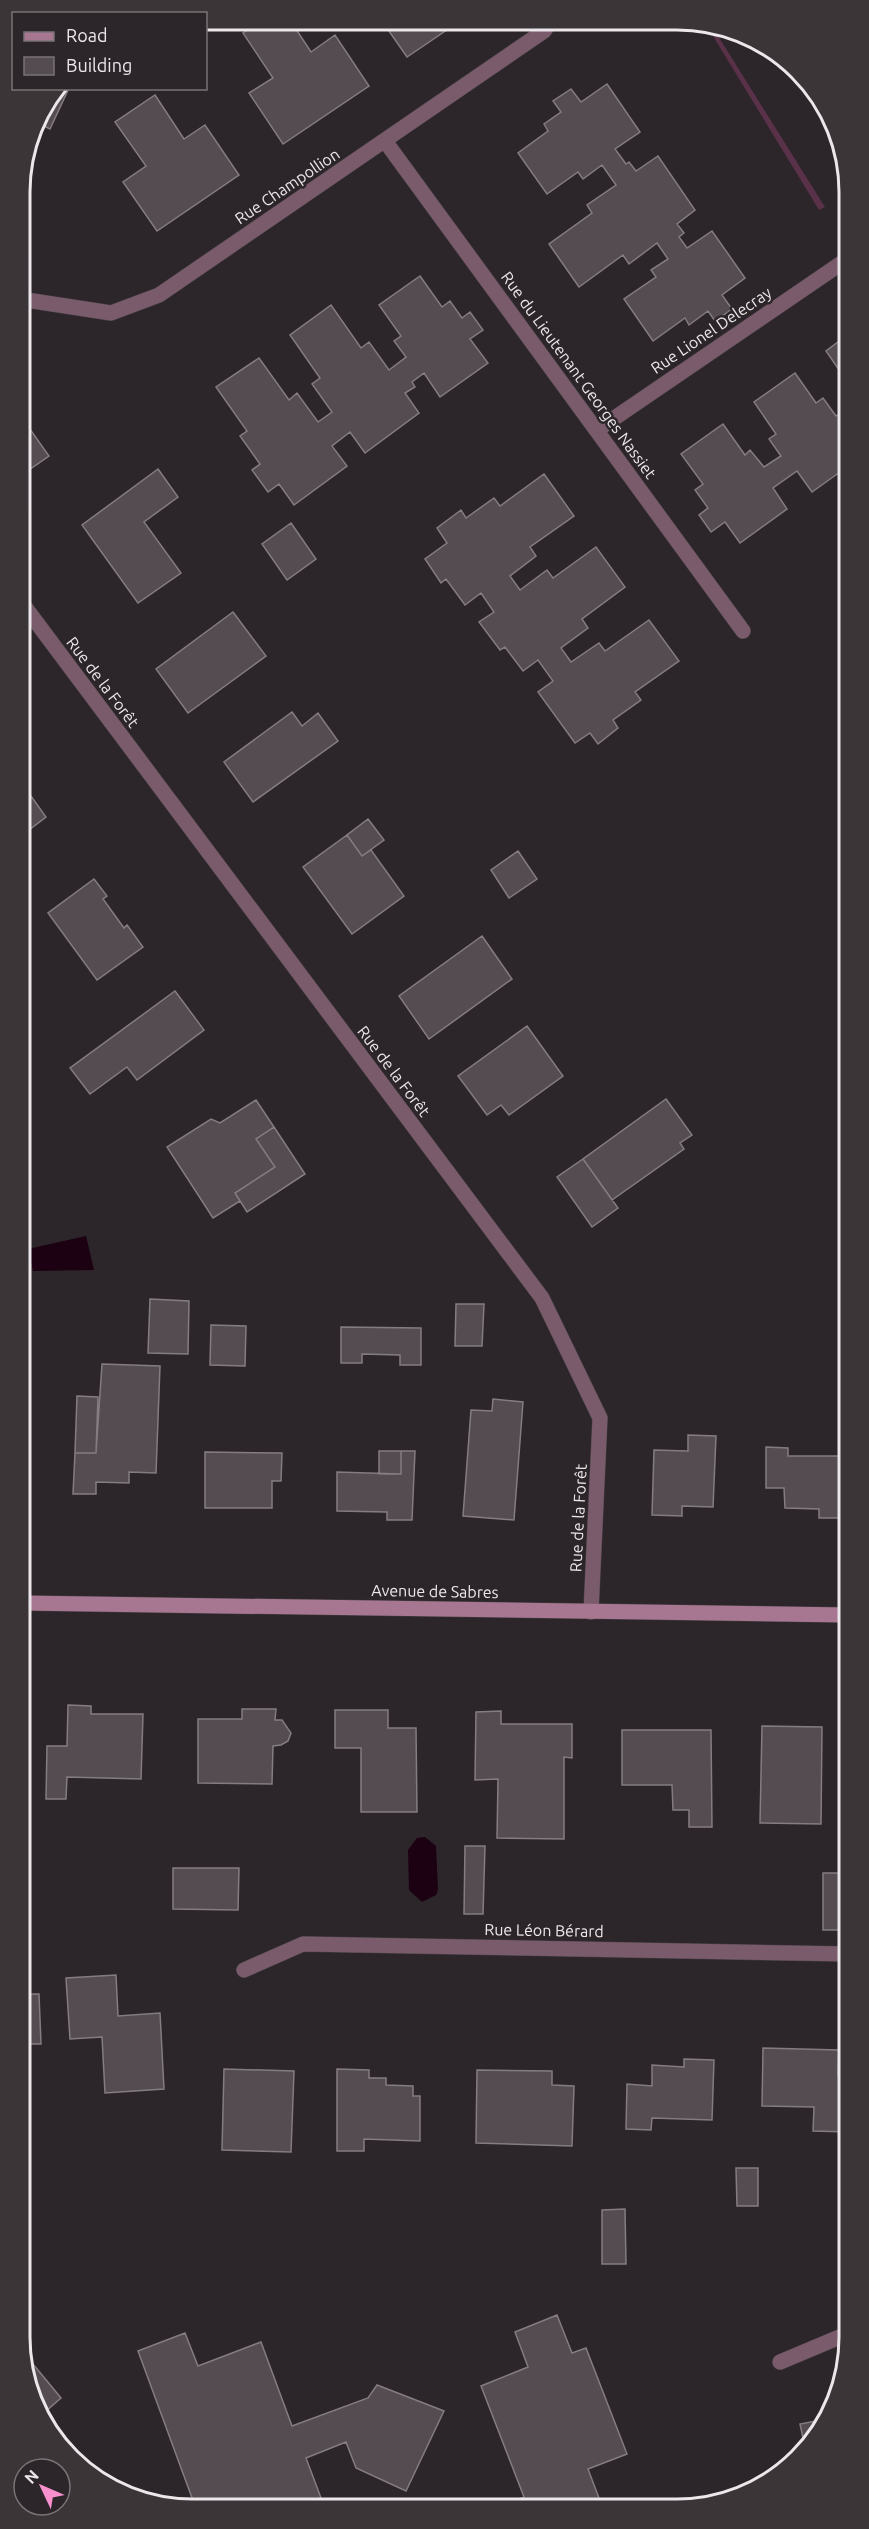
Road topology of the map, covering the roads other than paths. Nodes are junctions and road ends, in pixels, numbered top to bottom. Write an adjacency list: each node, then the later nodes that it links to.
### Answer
1 (545, 30): 2 (street, Rue Champollion)
2 (385, 141): 4 (street, Rue Champollion); 5 (street, Rue du Lieutenant Georges Nassiet)
3 (839, 265): 5 (street, Rue Lionel Delecray)
4 (30, 300)
5 (597, 430): 7 (street, Rue du Lieutenant Georges Nassiet)
6 (30, 614): 9 (street, Rue de la Forêt)
7 (743, 631)
8 (30, 1603): 9 (main road, Avenue de Sabres)
9 (591, 1612): 10 (main road, Avenue de Sabres)
10 (839, 1615)
11 (839, 1954): 12 (street, Rue Léon Bérard)
12 (244, 1970)
13 (839, 2337): 14 (street)
14 (780, 2362)

